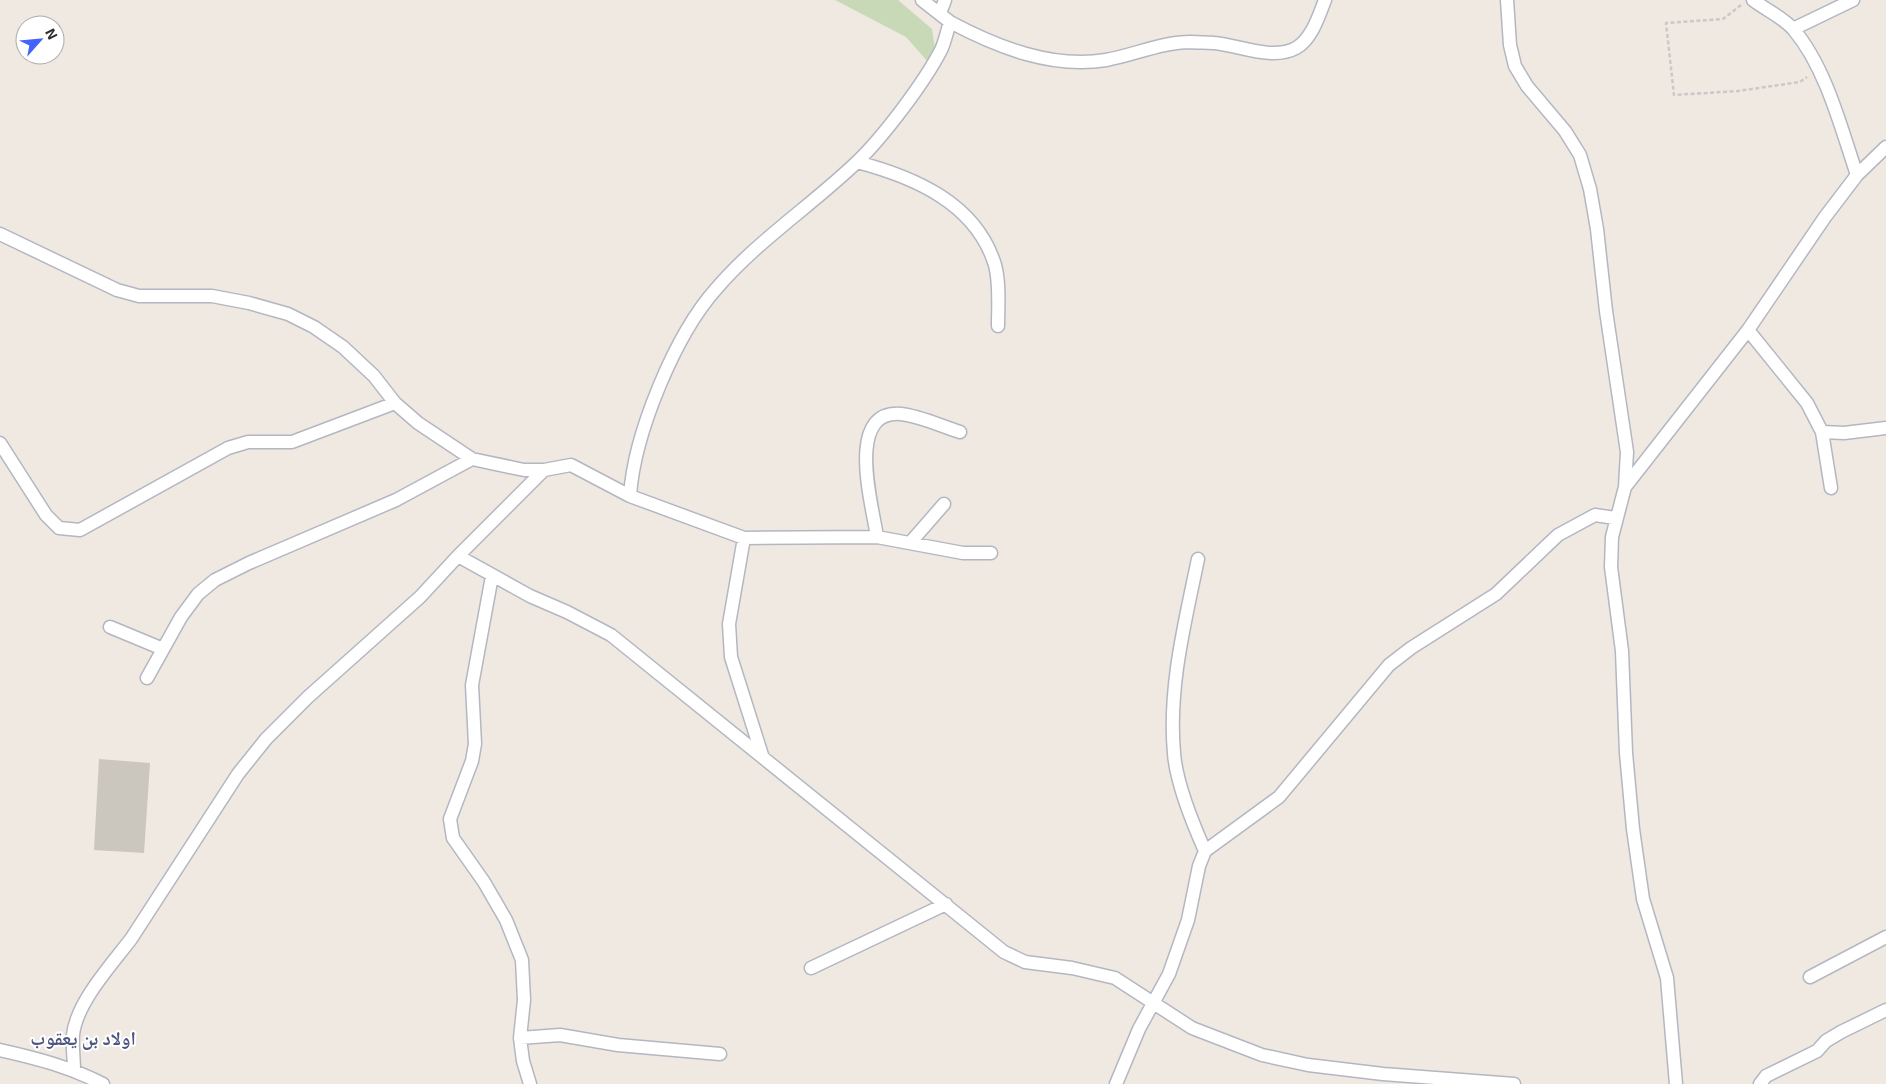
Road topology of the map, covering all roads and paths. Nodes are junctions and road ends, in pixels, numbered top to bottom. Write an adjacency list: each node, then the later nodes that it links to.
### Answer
1 (922, 0): 7 (street)
2 (945, 0): 7 (street)
3 (1326, 0): 8 (street)
4 (1507, 0): 24 (street)
5 (1853, 0): 9 (street)
6 (1748, 2): 9 (street); 10 (path)
7 (940, 13): 8 (street)
8 (950, 22): 12 (street)
9 (1793, 29): 10 (street)
10 (1818, 71): 13 (street)
11 (1886, 147): 13 (street)
12 (857, 162): 15 (street); 26 (street)
13 (1857, 175): 16 (street)
14 (0, 234): 17 (street)
15 (998, 326)
16 (1748, 330): 20 (street); 24 (street)
17 (394, 403): 21 (street); 22 (street)
18 (1886, 428): 20 (street)
19 (960, 432): 29 (street)
20 (1822, 432): 25 (street)
21 (0, 443)
22 (472, 459): 23 (street); 37 (street)
23 (544, 470): 26 (street); 33 (street)
24 (1625, 487): 28 (street)
25 (1831, 488)
26 (630, 496): 30 (street)
27 (944, 504): 31 (street)
28 (1615, 518): 40 (street); 57 (street)
29 (877, 537): 30 (street); 31 (street)
30 (744, 538): 39 (street)
31 (910, 543): 32 (street)
32 (991, 553)
33 (458, 556): 35 (street); 50 (street)
34 (1198, 560): 40 (street)
35 (492, 576): 39 (street); 47 (street)
36 (110, 627): 37 (street)
37 (163, 649): 38 (street)
38 (147, 678)
39 (762, 755): 41 (street)
40 (1206, 851): 45 (street)
41 (946, 904): 43 (street); 45 (street)
42 (1886, 936): 44 (street)
43 (811, 968)
44 (1810, 977)
45 (1152, 1003): 52 (street); 55 (street)
46 (1886, 1010): 58 (street)
47 (520, 1038): 49 (street); 54 (street)
48 (0, 1050): 50 (street)
49 (720, 1054)
50 (74, 1070): 51 (street)
51 (89, 1081): 53 (street)
52 (1456, 1082): 56 (street)
53 (103, 1084)
54 (530, 1084)
55 (1116, 1084)
56 (1514, 1084)
57 (1676, 1084)
58 (1760, 1084)

